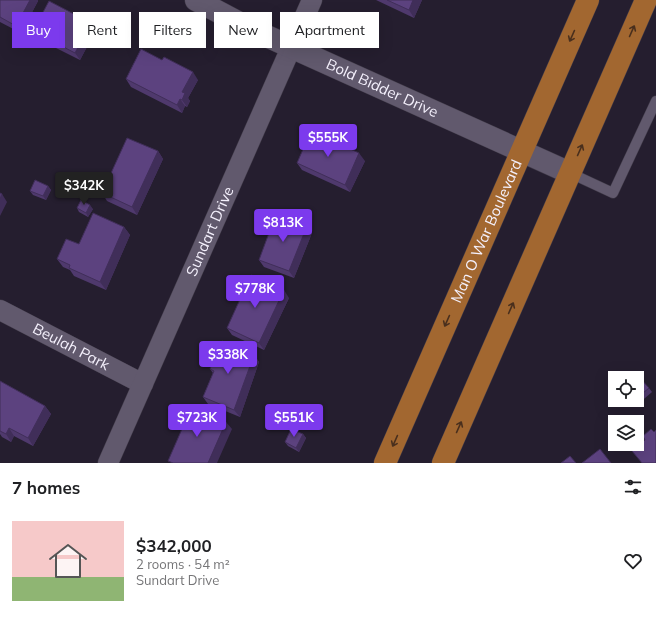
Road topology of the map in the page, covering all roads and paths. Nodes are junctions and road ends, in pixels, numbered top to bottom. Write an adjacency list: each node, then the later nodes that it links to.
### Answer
1 (196, 0): 6 (street, Bold Bidder Drive)
2 (312, 0): 5 (street, Sundart Drive)
3 (588, 0): 10 (main road, Man O War Boulevard, one-way to 10)
4 (646, 0): 11 (main road, one-way to 4)
5 (307, 12)
6 (280, 42)
7 (291, 48): 13 (street, Sundart Drive)
8 (293, 48): 10 (street, Bold Bidder Drive)
9 (656, 101): 11 (lane)
10 (522, 150): 11 (street, Bold Bidder Drive); 15 (main road, Man O War Boulevard, one-way to 15)
11 (570, 173): 16 (main road, one-way to 11)
12 (0, 310): 13 (street, Beulah Park)
13 (142, 384): 14 (street, Sundart Drive)
14 (108, 463)
15 (385, 463)
16 (443, 463)

